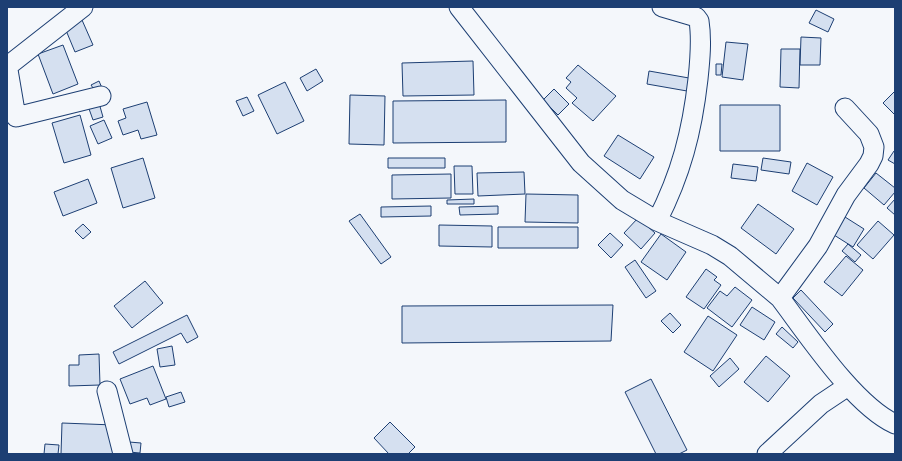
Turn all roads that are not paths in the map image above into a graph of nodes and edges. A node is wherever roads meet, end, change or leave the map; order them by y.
1 (83, 7) edge
2 (459, 7) edge
3 (662, 7) edge
4 (8, 65) edge
5 (101, 96) dead end
6 (845, 108) dead end
7 (657, 221) junction
8 (780, 298) junction
9 (848, 386) junction
10 (107, 391) dead end
11 (895, 424) edge
12 (123, 454) edge
13 (767, 454) edge

1 - 4 street
2 - 7 street
3 - 7 street
4 - 5 street
6 - 8 street
7 - 8 street
8 - 9 street
9 - 11 street
9 - 13 street
10 - 12 street

